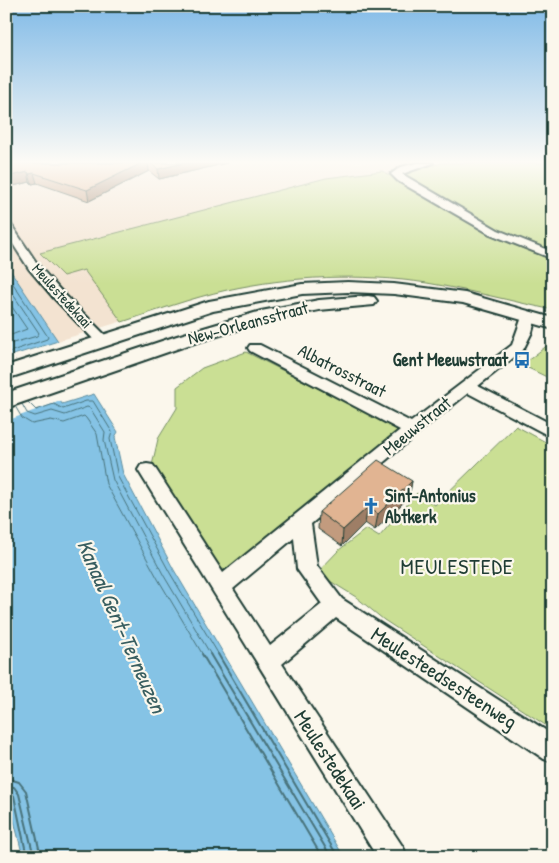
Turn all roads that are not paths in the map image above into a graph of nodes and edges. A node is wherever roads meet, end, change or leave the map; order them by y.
1 (444, 203) edge
2 (6, 225) edge
3 (553, 256) edge
4 (529, 317) junction
5 (553, 324) edge
6 (102, 340) junction
7 (255, 348) dead end
8 (6, 373) edge
9 (466, 386) junction
10 (6, 401) edge
11 (412, 429) junction
12 (553, 432) edge
13 (147, 470) dead end
14 (298, 525) junction
15 (221, 587) junction
16 (335, 606) junction
17 (268, 662) junction
18 (553, 750) edge
19 (393, 857) edge

1 - 3 street
2 - 6 street, Meulestedekaai
4 - 5 main road, New-Orleansstraat
4 - 6 main road, New-Orleansstraat
4 - 9 street, Meeuwstraat
4 - 10 main road, New-Orleansstraat
6 - 8 main road, New-Orleansstraat
7 - 11 street, Albatrosstraat
9 - 11 street, Meeuwstraat
9 - 12 street
11 - 14 street, Meeuwstraat
13 - 15 street
14 - 15 street, Meeuwstraat
14 - 16 street
15 - 17 street
16 - 17 street
16 - 18 street, Meulesteedsesteenweg
17 - 19 street, Meulestedekaai

